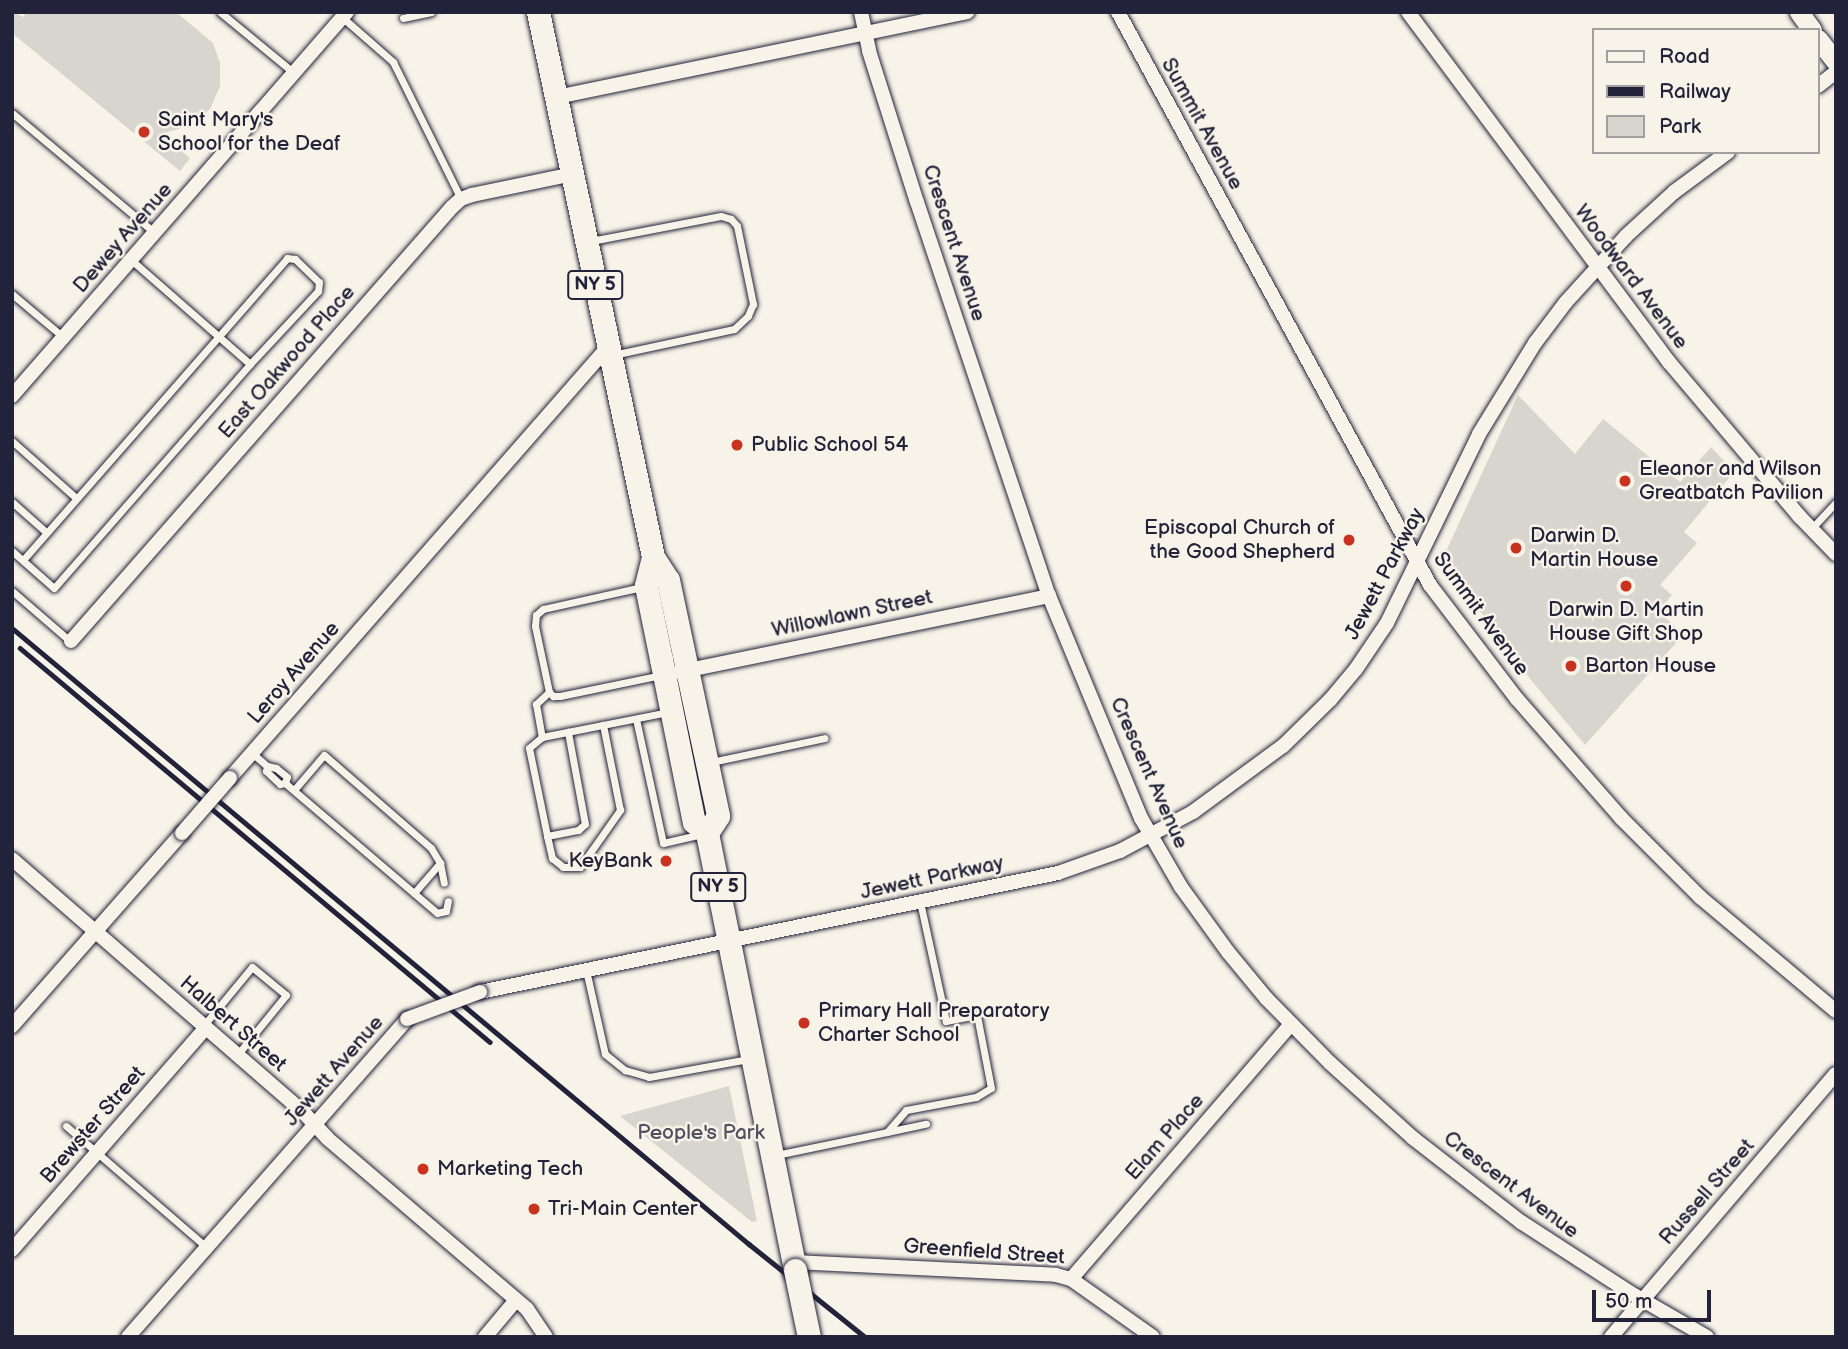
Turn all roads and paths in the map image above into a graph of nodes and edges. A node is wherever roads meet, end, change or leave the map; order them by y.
1 (220, 12) edge
2 (431, 12) edge
3 (538, 12) edge
4 (861, 12) edge
5 (967, 12) edge
6 (1118, 12) edge
7 (1408, 12) edge
8 (1799, 12) edge
9 (345, 15) edge
10 (403, 18) dead end
11 (1811, 28) edge
12 (866, 35) junction
13 (1820, 42) edge
14 (1836, 62) edge
15 (1836, 72) edge
16 (294, 73) junction
17 (1820, 84) edge
18 (557, 97) junction
19 (12, 113) edge
20 (1725, 154) edge
21 (573, 174) junction
22 (461, 199) junction
23 (155, 233) junction
24 (587, 242) junction
25 (131, 260) junction
26 (1596, 266) junction
27 (12, 294) edge
28 (219, 337) junction
29 (63, 338) junction
30 (609, 351) junction
31 (250, 364) junction
32 (12, 396) edge
33 (12, 441) edge
34 (76, 498) junction
35 (12, 502) edge
36 (1836, 502) edge
37 (1811, 529) junction
38 (46, 532) junction
39 (12, 551) edge
40 (1836, 554) edge
41 (653, 558) junction
42 (23, 560) junction
43 (1418, 564) junction
44 (646, 586) junction
45 (12, 591) edge
46 (1049, 596) junction
47 (71, 642) joint
48 (688, 670) junction
49 (664, 675) junction
50 (549, 692) junction
51 (672, 711) junction
52 (636, 719) junction
53 (603, 725) junction
54 (568, 732) junction
55 (542, 737) junction
56 (825, 738) dead end
57 (252, 753) junction
58 (707, 762) junction
59 (294, 790) junction
60 (707, 833) junction
61 (1150, 835) junction
62 (547, 836) junction
63 (12, 859) edge
64 (440, 863) junction
65 (444, 883) dead end
66 (414, 893) junction
67 (448, 901) dead end
68 (920, 902) junction
69 (95, 930) junction
70 (729, 941) junction
71 (586, 970) junction
72 (1836, 1011) edge
73 (1292, 1024) junction
74 (12, 1026) edge
75 (204, 1027) junction
76 (236, 1055) junction
77 (753, 1059) junction
78 (1836, 1074) edge
79 (926, 1124) dead end
80 (314, 1125) junction
81 (66, 1126) dead end
82 (887, 1132) junction
83 (98, 1152) junction
84 (772, 1156) junction
85 (206, 1248) junction
86 (12, 1250) edge
87 (795, 1266) junction
88 (1071, 1279) junction
89 (516, 1300) junction
90 (1642, 1300) junction
91 (128, 1337) edge
92 (485, 1337) edge
93 (546, 1337) edge
94 (809, 1337) edge
95 (1153, 1337) edge
96 (1611, 1337) edge
97 (1707, 1337) edge

1 - 16 lane
2 - 10 lane
3 - 18 main road, NY 5
4 - 12 street, Crescent Avenue
5 - 12 street
6 - 43 street, Summit Avenue
7 - 26 street, Woodward Avenue
8 - 11 street
9 - 16 street, Dewey Avenue
9 - 22 lane
12 - 18 street
12 - 46 street, Crescent Avenue
13 - 14 street
15 - 17 street
16 - 23 street, Dewey Avenue
18 - 21 main road, NY 5
19 - 23 lane
20 - 26 street, Jewett Parkway
21 - 22 street
21 - 24 main road, NY 5
22 - 47 street, East Oakwood Place
23 - 25 street, Dewey Avenue
24 - 30 main road, NY 5
24 - 30 lane
25 - 28 lane
25 - 29 street, Dewey Avenue
26 - 37 street, Woodward Avenue
26 - 43 street, Jewett Parkway
27 - 29 lane
28 - 31 lane
28 - 31 lane
28 - 34 lane
29 - 32 street, Dewey Avenue
30 - 41 main road, NY 5
30 - 57 street, Leroy Avenue
31 - 42 lane
33 - 34 lane
34 - 38 lane
35 - 38 lane
36 - 37 lane
37 - 40 street, Woodward Avenue
38 - 42 lane
39 - 42 lane
41 - 44 main road, NY 5
41 - 48 main road, NY 5
43 - 61 street, Jewett Parkway
43 - 72 street, Summit Avenue
44 - 49 main road, NY 5
44 - 50 lane
45 - 47 lane
46 - 48 street, Willowlawn Street
46 - 61 street, Crescent Avenue
48 - 49 street, Willowlawn Street
48 - 58 main road, NY 5
49 - 50 lane
49 - 51 main road, NY 5
50 - 55 lane
51 - 52 lane
51 - 60 main road, NY 5
52 - 53 lane
52 - 60 lane
53 - 54 lane
53 - 62 lane
54 - 55 lane
54 - 62 lane
55 - 62 lane
56 - 58 lane
57 - 59 lane
57 - 69 street, Leroy Avenue, bridge
58 - 60 main road, NY 5
59 - 64 lane
59 - 66 lane
60 - 70 main road, NY 5
61 - 68 street, Jewett Parkway
61 - 73 street, Crescent Avenue
63 - 69 street, Halbert Street
64 - 65 lane
64 - 66 lane
66 - 67 lane
68 - 70 street, Jewett Parkway
68 - 82 lane
69 - 74 street, Leroy Avenue
69 - 75 street, Halbert Street
70 - 71 street, Jewett Avenue
70 - 77 main road, NY 5
71 - 77 lane
71 - 80 street, Jewett Avenue, bridge
73 - 88 street, Elam Place
73 - 90 street, Crescent Avenue
75 - 76 street, Halbert Street
75 - 76 lane
75 - 83 street, Brewster Street
76 - 80 street, Halbert Street
77 - 84 main road, NY 5
78 - 90 street, Russell Street
79 - 82 lane
80 - 85 street, Jewett Avenue
80 - 89 street, Halbert Street
81 - 83 lane
82 - 84 lane
83 - 85 lane
83 - 86 street, Brewster Street
84 - 87 main road, NY 5
85 - 91 street, Jewett Avenue
87 - 88 street, Greenfield Street
87 - 94 main road, NY 5, bridge
88 - 95 street, Greenfield Street
89 - 92 street
89 - 93 street, Halbert Street
90 - 96 street, Russell Street
90 - 97 street, Crescent Avenue

